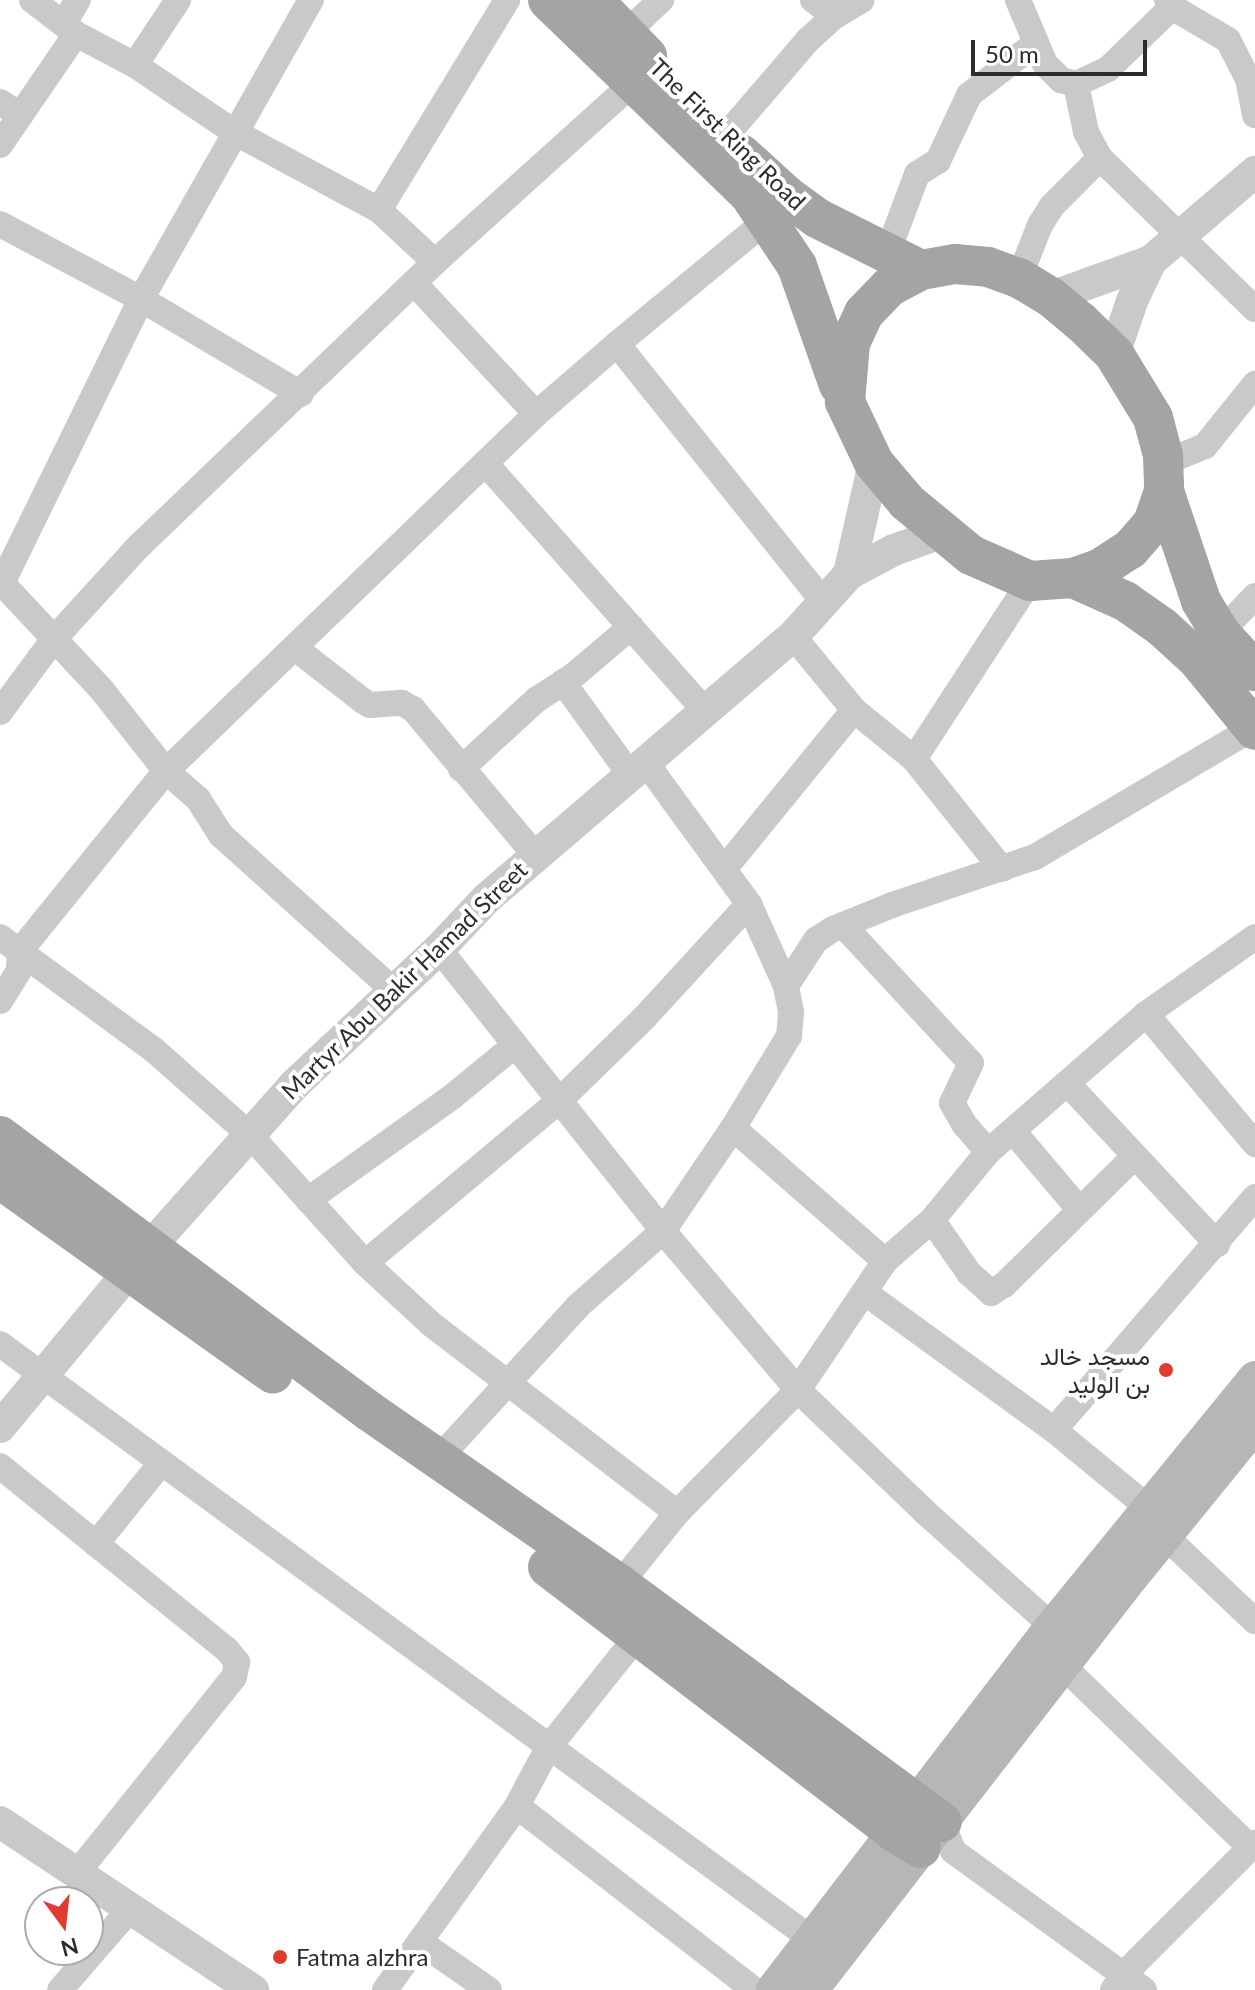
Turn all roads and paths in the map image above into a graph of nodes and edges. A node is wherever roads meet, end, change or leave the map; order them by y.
1 (32, 0) edge
2 (78, 0) edge
3 (178, 0) edge
4 (311, 0) edge
5 (507, 0) edge
6 (548, 0) edge
7 (593, 0) edge
8 (661, 0) edge
9 (813, 0) edge
10 (862, 0) edge
11 (1018, 0) edge
12 (1170, 3) edge
13 (835, 16) junction
14 (70, 28) junction
15 (625, 34) junction
16 (1036, 43) junction
17 (135, 65) junction
18 (634, 82) junction
19 (1076, 84) junction
20 (10, 109) edge
21 (1255, 115) edge
22 (234, 132) junction
23 (724, 138) junction
24 (0, 145) edge
25 (1100, 158) junction
26 (1255, 172) edge
27 (379, 210) junction
28 (767, 220) junction
29 (0, 224) edge
30 (1179, 236) junction
31 (1151, 261) junction
32 (435, 262) junction
33 (904, 262) junction
34 (414, 283) junction
35 (1035, 288) junction
36 (141, 299) junction
37 (1255, 309) edge
38 (617, 344) junction
39 (1114, 354) junction
40 (1255, 384) edge
41 (301, 394) junction
42 (845, 402) junction
43 (536, 414) junction
44 (874, 463) junction
45 (486, 464) junction
46 (1164, 473) junction
47 (941, 533) junction
48 (849, 574) junction
49 (1073, 578) junction
50 (1030, 581) junction
51 (1, 582) edge
52 (1255, 596) edge
53 (824, 602) junction
54 (631, 627) junction
55 (1220, 633) junction
56 (793, 636) junction
57 (53, 640) junction
58 (295, 648) junction
59 (1255, 671) edge
60 (563, 682) junction
61 (854, 710) junction
62 (705, 711) junction
63 (0, 712) edge
64 (1254, 729) edge
65 (914, 759) junction
66 (461, 769) junction
67 (639, 769) junction
68 (166, 771) junction
69 (535, 855) junction
70 (725, 868) junction
71 (1002, 869) junction
72 (749, 904) junction
73 (843, 925) junction
74 (1255, 937) edge
75 (10, 944) edge
76 (439, 949) junction
77 (786, 986) junction
78 (394, 991) junction
79 (0, 1001) edge
80 (1146, 1014) junction
81 (515, 1045) junction
82 (1068, 1084) junction
83 (559, 1101) junction
84 (733, 1128) junction
85 (1013, 1131) junction
86 (249, 1134) junction
87 (0, 1136) edge
88 (1255, 1144) edge
89 (988, 1152) junction
90 (1134, 1157) junction
91 (0, 1179) edge
92 (1255, 1197) edge
93 (308, 1200) junction
94 (1079, 1209) junction
95 (932, 1220) junction
96 (663, 1231) junction
97 (1217, 1244) junction
98 (139, 1261) junction
99 (885, 1261) junction
100 (365, 1263) junction
101 (864, 1292) junction
102 (0, 1344) edge
103 (43, 1374) junction
104 (1255, 1379) edge
105 (505, 1382) junction
106 (798, 1390) junction
107 (0, 1427) edge
108 (1254, 1427) edge
109 (1054, 1430) junction
110 (438, 1459) junction
111 (162, 1462) junction
112 (0, 1466) edge
113 (677, 1513) junction
114 (1158, 1523) junction
115 (96, 1544) junction
116 (610, 1595) junction
117 (1255, 1621) edge
118 (1053, 1627) junction
119 (639, 1634) junction
120 (1062, 1665) junction
121 (548, 1748) junction
122 (517, 1806) junction
123 (0, 1822) edge
124 (925, 1831) junction
125 (1253, 1845) edge
126 (77, 1873) junction
127 (131, 1908) junction
128 (813, 1940) junction
129 (420, 1942) junction
130 (1127, 1985) edge
131 (60, 1990) edge
132 (253, 1990) edge
133 (385, 1990) edge
134 (489, 1990) edge
135 (754, 1990) edge
136 (774, 1990) edge
137 (810, 1990) edge

1 - 14 street
2 - 14 street
3 - 17 street
4 - 22 street
5 - 27 street
6 - 18 main road
7 - 15 main road, The First Ring Road
8 - 15 street
9 - 13 street
10 - 13 street
11 - 16 street
12 - 19 street
12 - 21 street
13 - 23 street
14 - 17 street
14 - 20 street
15 - 23 main road, The First Ring Road
16 - 19 street
16 - 33 street
17 - 22 street
18 - 28 main road
18 - 32 street
19 - 25 street
20 - 24 street
22 - 27 street
22 - 36 street
23 - 33 main road, The First Ring Road
25 - 30 street
25 - 35 street
26 - 30 street
27 - 32 street
28 - 38 street
28 - 42 main road
29 - 36 street
30 - 31 street
30 - 37 street
31 - 35 street
31 - 39 street
32 - 34 street
33 - 35 main road
33 - 42 main road
34 - 41 street
34 - 43 street
35 - 39 main road
36 - 41 street
36 - 51 street
38 - 43 street
38 - 53 street
39 - 46 main road
40 - 46 street
41 - 57 street
42 - 44 main road
43 - 45 street
44 - 47 main road
44 - 48 street, Martyr Abu Bakir Hamad Street
45 - 54 street
45 - 58 street
46 - 49 main road
46 - 55 main road
47 - 48 street, Martyr Abu Bakir Hamad Street
47 - 50 main road
48 - 53 street, Martyr Abu Bakir Hamad Street
49 - 50 main road
49 - 64 main road
50 - 65 street
51 - 57 street
52 - 55 street
53 - 56 street, Martyr Abu Bakir Hamad Street
54 - 60 street
54 - 62 street
55 - 59 main road
56 - 61 street
56 - 62 street, Martyr Abu Bakir Hamad Street
57 - 63 street
57 - 68 street
58 - 66 street
58 - 68 street
60 - 66 street
60 - 67 street
61 - 65 street
61 - 70 street
62 - 67 street, Martyr Abu Bakir Hamad Street
64 - 71 street
65 - 71 street
66 - 69 street
67 - 69 street, Martyr Abu Bakir Hamad Street
67 - 70 street
68 - 75 street
68 - 78 street
69 - 76 street, Martyr Abu Bakir Hamad Street
70 - 72 street
71 - 73 street
72 - 77 street
72 - 83 street
73 - 77 street
73 - 89 street
74 - 80 street
75 - 79 street
75 - 86 street
76 - 78 street, Martyr Abu Bakir Hamad Street
76 - 81 street
77 - 84 street
78 - 86 street, Martyr Abu Bakir Hamad Street
80 - 82 street
80 - 88 street
81 - 83 street
81 - 93 street
82 - 85 street
82 - 90 street
83 - 96 street
83 - 100 street
84 - 96 street
84 - 99 street
85 - 89 street
85 - 94 street
86 - 93 street
86 - 98 street, Martyr Abu Bakir Hamad Street
87 - 98 main road
89 - 95 street
90 - 94 street
90 - 97 street
91 - 98 main road
92 - 97 street
93 - 100 street
94 - 95 street
95 - 99 street
96 - 105 street
96 - 106 street
97 - 109 street
98 - 103 street, Martyr Abu Bakir Hamad Street
98 - 110 main road
98 - 116 main road
99 - 101 street
100 - 105 street
101 - 106 street
101 - 109 street
102 - 103 street
103 - 107 street, Martyr Abu Bakir Hamad Street
103 - 111 street
104 - 114 main road
105 - 110 street
105 - 113 street
106 - 113 street
106 - 118 street
108 - 114 main road
109 - 114 street
110 - 116 main road
111 - 115 street
111 - 121 street
112 - 115 street
113 - 116 street
114 - 117 street
114 - 118 main road
114 - 120 main road
115 - 126 street
116 - 119 main road
116 - 124 main road
118 - 124 main road
119 - 121 street
119 - 124 main road
120 - 124 main road
120 - 125 street
121 - 122 street
121 - 128 street
122 - 129 street
122 - 135 street
123 - 126 street
124 - 128 main road
124 - 130 street
124 - 137 main road
125 - 130 street
126 - 127 street
127 - 131 street
127 - 132 street
128 - 136 main road
129 - 133 street
129 - 134 street

